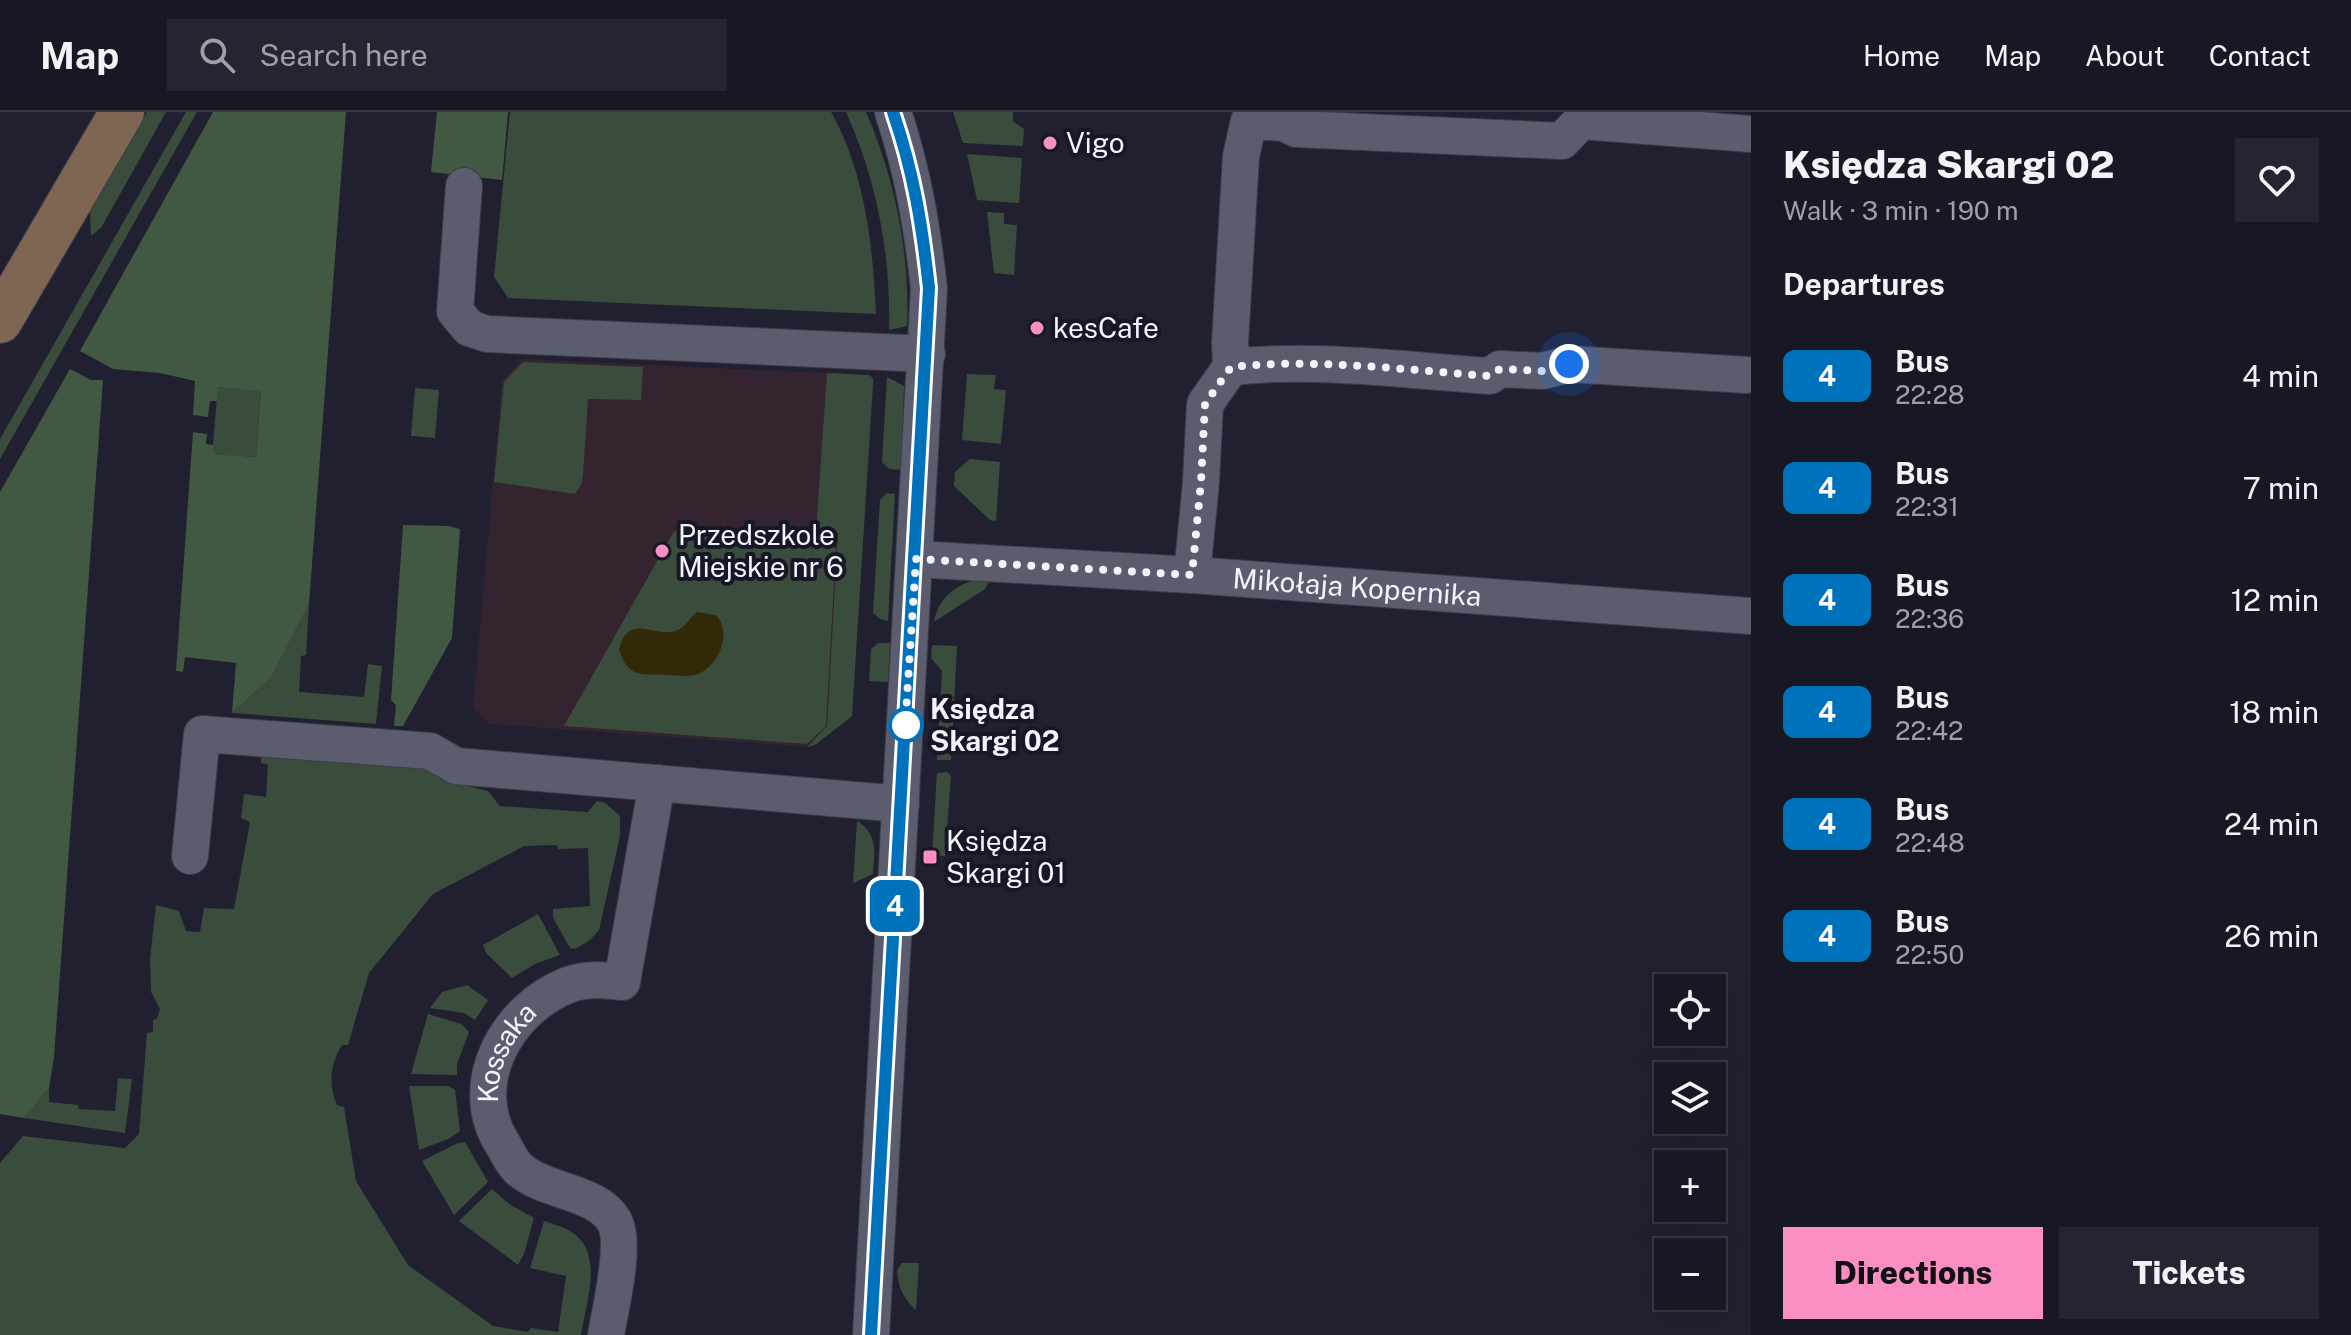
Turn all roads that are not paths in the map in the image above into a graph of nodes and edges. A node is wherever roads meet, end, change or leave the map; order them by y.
1 (122, 112) edge
2 (893, 112) edge
3 (1250, 117) edge
4 (1751, 134) edge
5 (464, 186) dead end
6 (0, 321) edge
7 (927, 354) junction
8 (1231, 367) junction
9 (1747, 375) dead end
10 (916, 559) junction
11 (1192, 575) junction
12 (1751, 616) edge
13 (657, 783) junction
14 (901, 804) junction
15 (190, 856) dead end
16 (871, 1334) edge
17 (606, 1335) edge
18 (892, 1335) edge

1 - 6 main road
2 - 7 street
3 - 4 street
3 - 8 street
5 - 7 street
7 - 10 street
8 - 9 street
8 - 11 street
10 - 11 street, Mikołaja Kopernika
10 - 14 street
11 - 12 street, Mikołaja Kopernika
13 - 14 street
13 - 15 street
13 - 17 street, Kossaka
14 - 16 street
16 - 18 street

